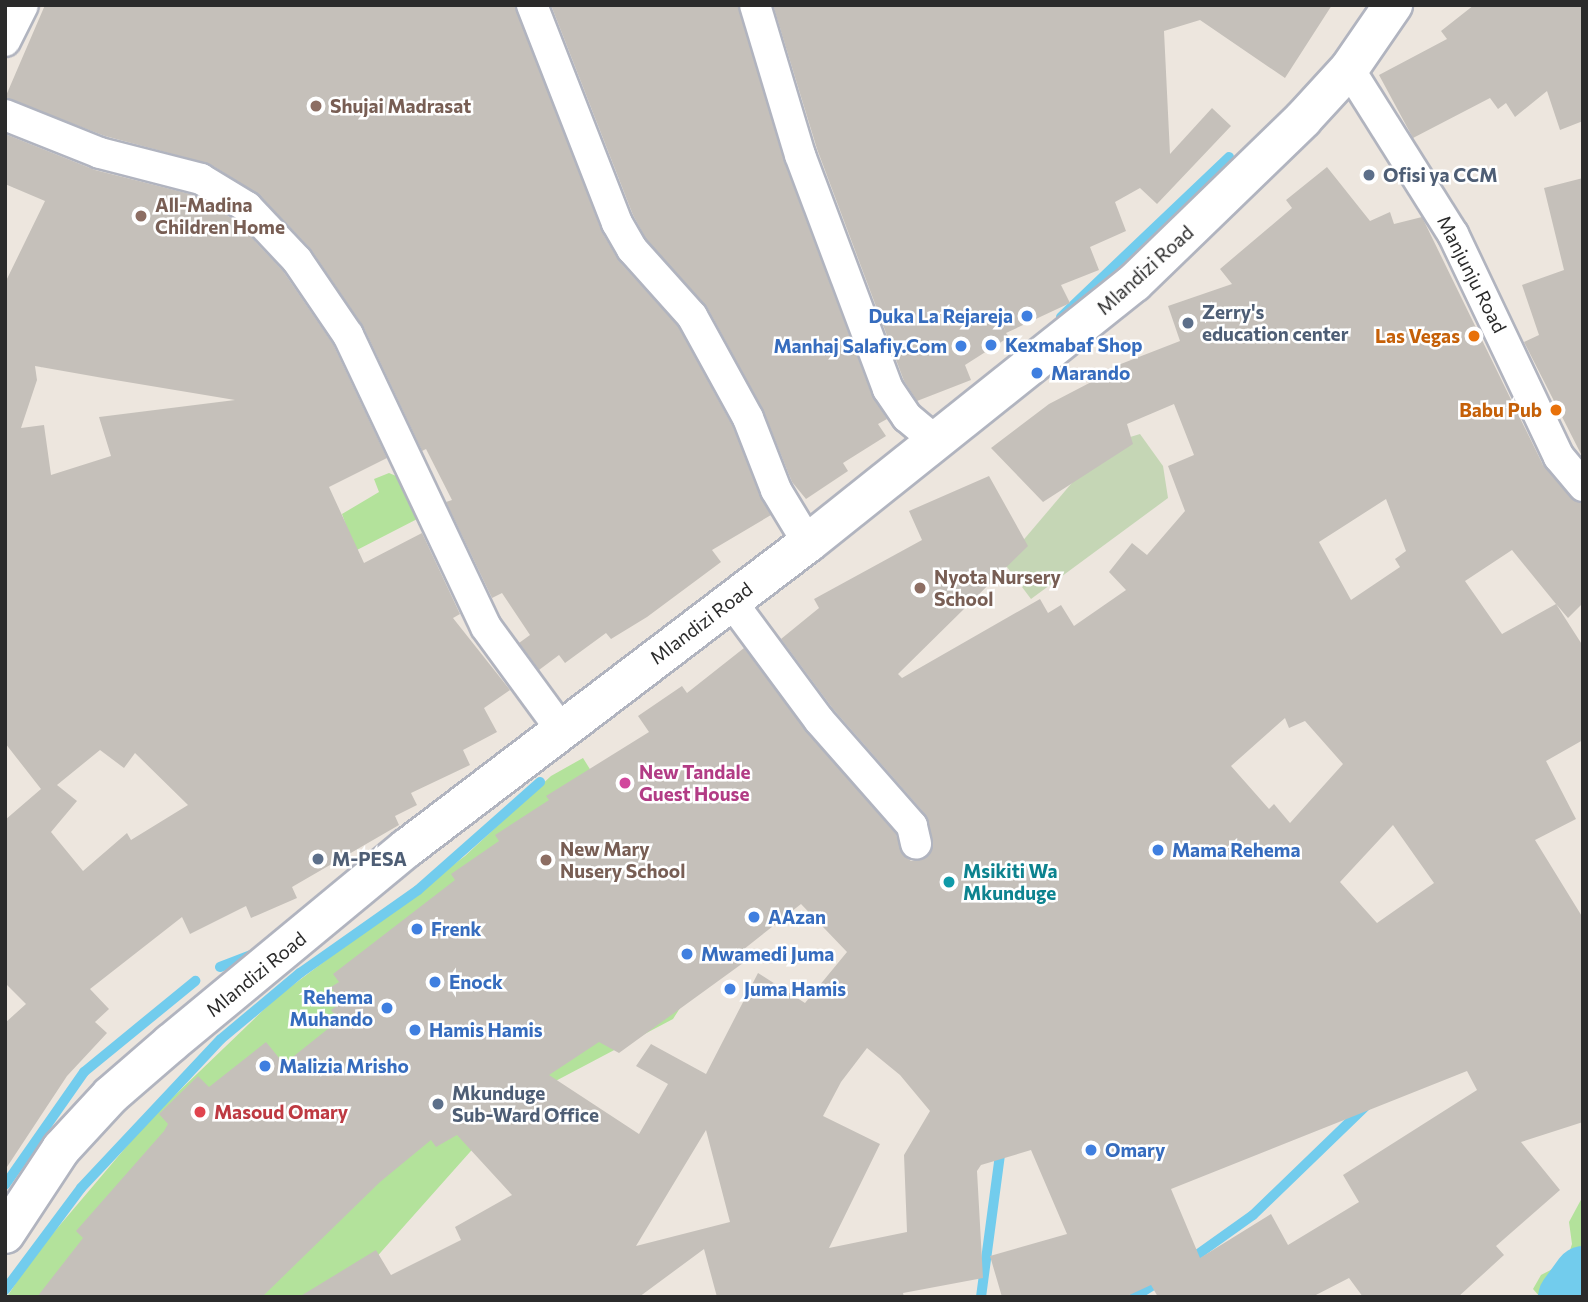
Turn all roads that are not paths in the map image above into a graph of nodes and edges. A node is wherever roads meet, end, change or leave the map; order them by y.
1 (23, 5) edge
2 (532, 5) edge
3 (755, 5) edge
4 (1393, 5) edge
5 (5, 41) edge
6 (1349, 69) junction
7 (5, 115) edge
8 (934, 440) junction
9 (1583, 486) edge
10 (808, 543) junction
11 (732, 601) junction
12 (562, 730) junction
13 (916, 844) dead end
14 (5, 1234) edge

1 - 5 street
2 - 10 street
3 - 8 street
4 - 6 street, Mlandizi Road
6 - 8 street, Mlandizi Road
6 - 9 street, Manjunju Road
7 - 12 street
8 - 10 street, Mlandizi Road
10 - 11 street, Mlandizi Road
11 - 12 street, Mlandizi Road
11 - 13 street
12 - 14 street, Mlandizi Road

